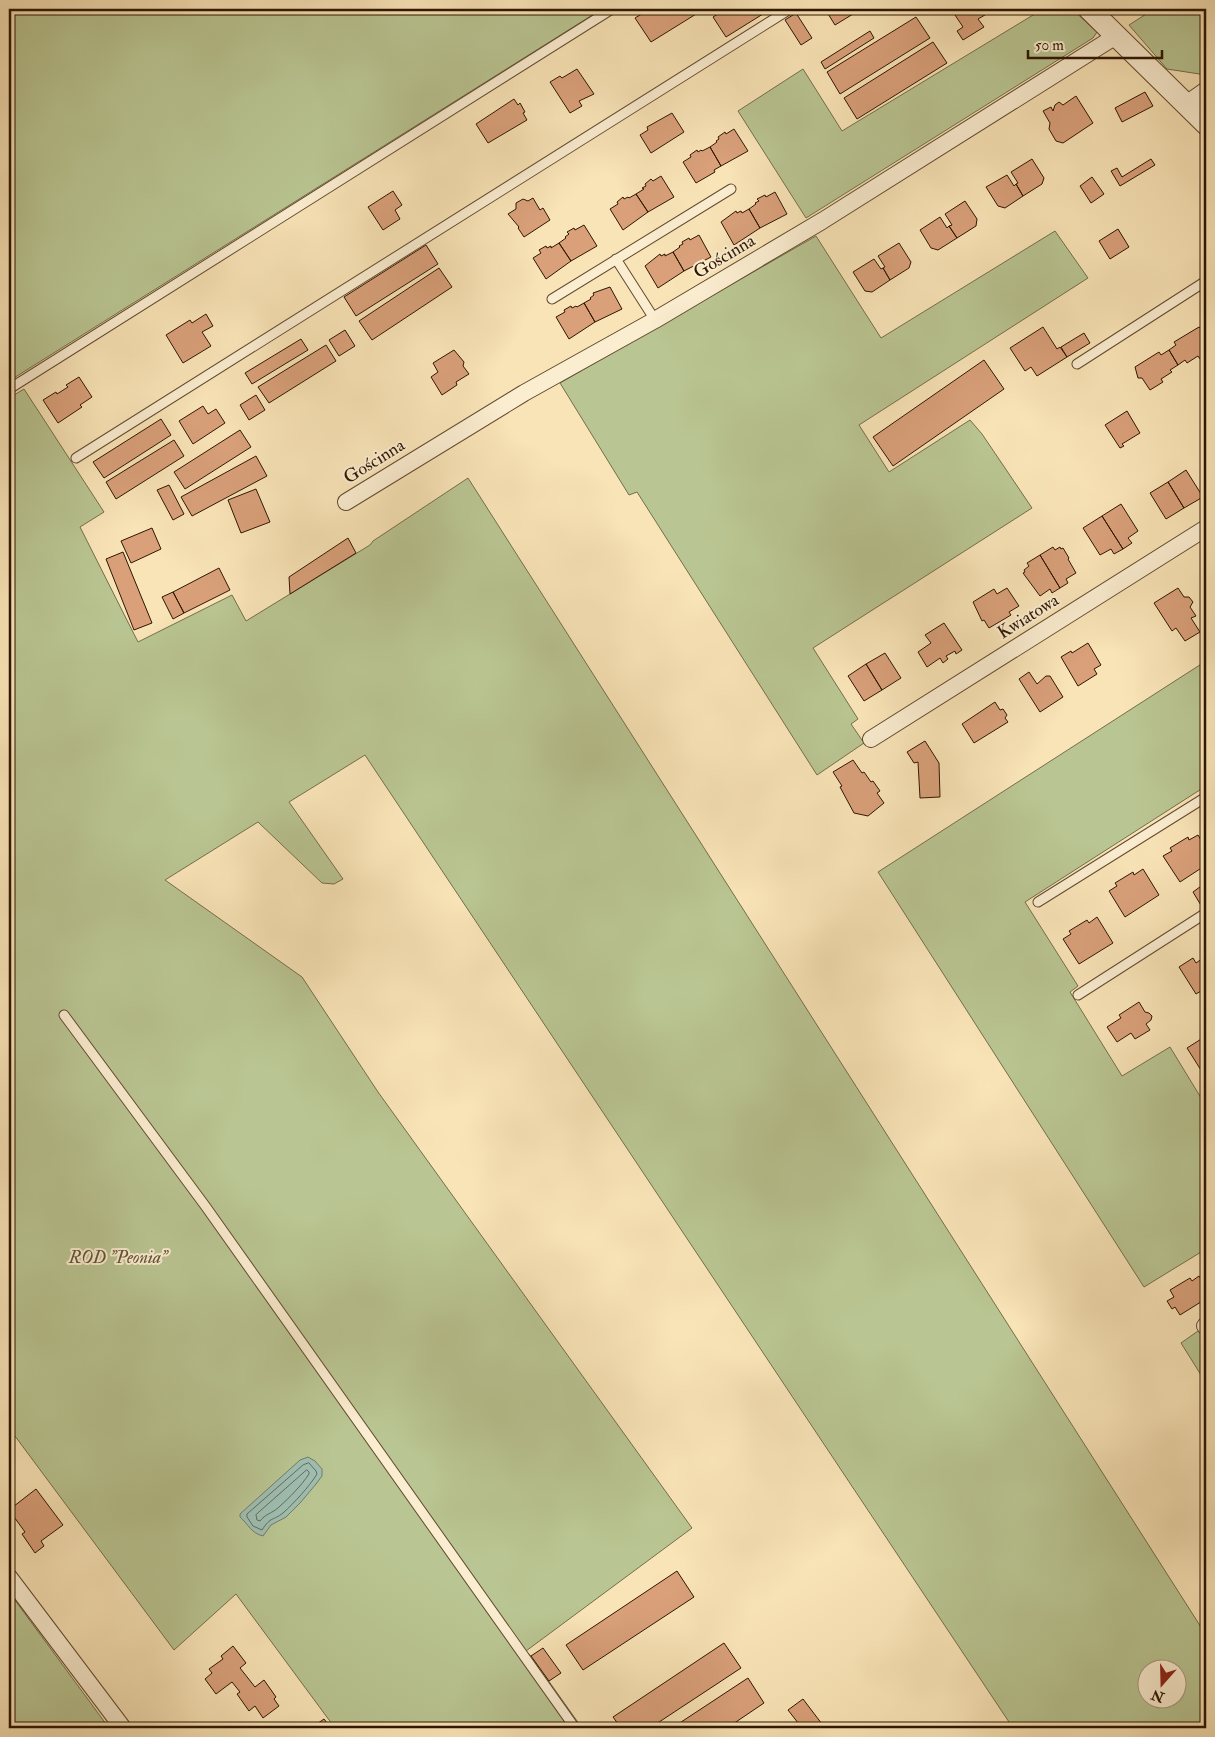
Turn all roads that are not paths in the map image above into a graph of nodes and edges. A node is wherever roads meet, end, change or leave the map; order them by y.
1 (612, 9) edge
2 (790, 9) edge
3 (1089, 9) edge
4 (1116, 36) junction
5 (1206, 90) edge
6 (1186, 104) junction
7 (1206, 124) edge
8 (731, 189) dead end
9 (616, 259) junction
10 (1206, 280) edge
11 (552, 299) dead end
12 (654, 320) junction
13 (1077, 364) dead end
14 (9, 389) edge
15 (76, 458) dead end
16 (346, 502) dead end
17 (1206, 528) edge
18 (870, 739) dead end
19 (1206, 797) edge
20 (1038, 902) dead end
21 (1206, 913) edge
22 (1078, 994) dead end
23 (64, 1015) dead end
24 (9, 1578) edge
25 (123, 1728) edge
26 (575, 1728) edge

1 - 14 lane
2 - 15 lane
3 - 4 street
4 - 6 street
4 - 12 street, Gościnna
5 - 6 street
6 - 7 street
8 - 9 lane
9 - 11 lane
9 - 12 lane
10 - 13 lane
12 - 16 street, Gościnna
17 - 18 street, Kwiatowa
19 - 20 lane
21 - 22 lane
23 - 26 lane
24 - 25 street

